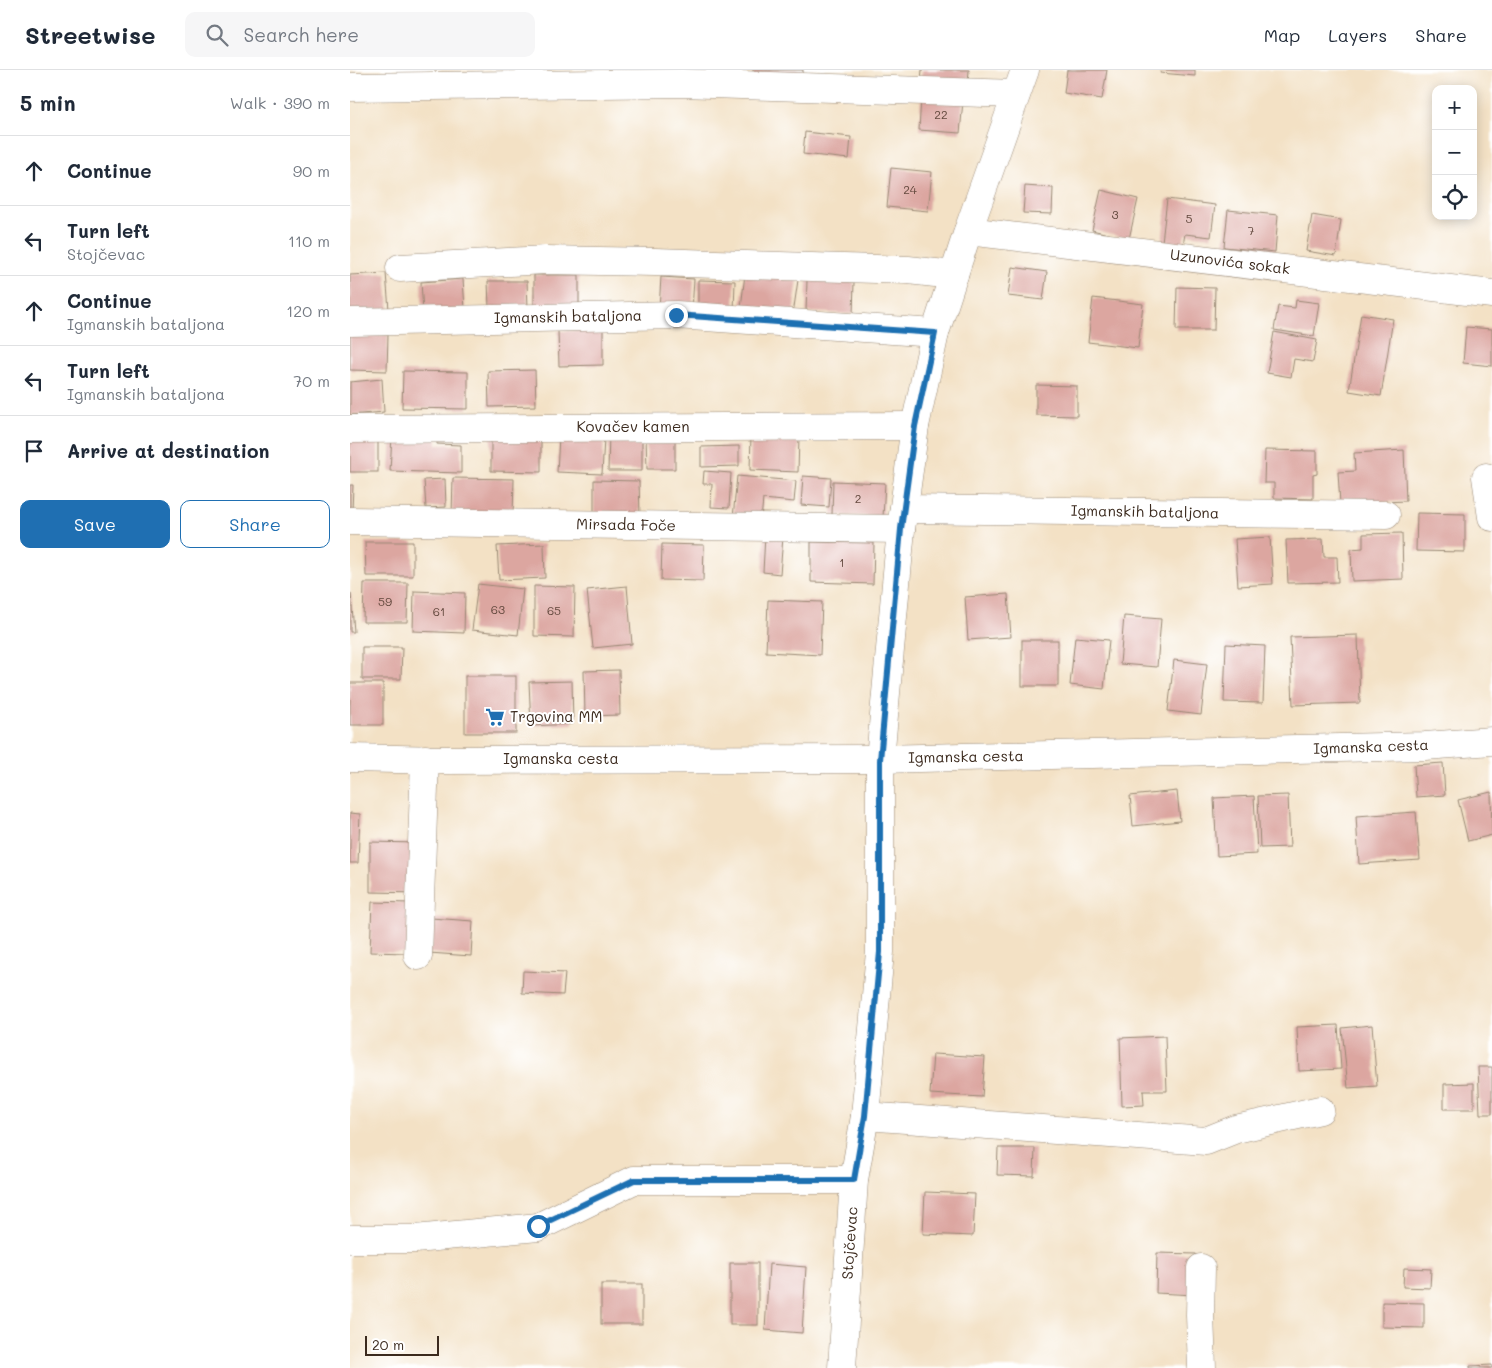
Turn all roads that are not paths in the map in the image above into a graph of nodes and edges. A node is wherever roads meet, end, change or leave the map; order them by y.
1 (1020, 82) edge
2 (350, 87) edge
3 (968, 231) junction
4 (400, 268) dead end
5 (954, 275) junction
6 (1492, 294) edge
7 (350, 322) edge
8 (935, 333) junction
9 (915, 426) junction
10 (350, 429) edge
11 (1486, 478) dead end
12 (1386, 515) dead end
13 (1492, 517) edge
14 (902, 519) junction
15 (350, 521) edge
16 (1492, 741) edge
17 (350, 758) edge
18 (425, 759) junction
19 (880, 760) junction
20 (418, 956) dead end
21 (1320, 1110) dead end
22 (865, 1116) junction
23 (854, 1180) junction
24 (350, 1239) edge
25 (1201, 1268) dead end
26 (842, 1368) edge
27 (1202, 1368) edge

1 - 2 street
1 - 3 street
3 - 5 street
3 - 6 street, Uzunovića sokak
4 - 5 street
5 - 8 street
7 - 8 street, Igmanskih bataljona
8 - 9 street
9 - 10 street, Kovačev kamen
9 - 14 street
11 - 13 street
12 - 14 street, Igmanskih bataljona
14 - 15 street, Mirsada Foče
14 - 19 street
16 - 19 street, Igmanska cesta
17 - 18 street, Igmanska cesta
18 - 19 street, Igmanska cesta
18 - 20 street
19 - 22 street, Stojčevac
21 - 22 street
22 - 23 street, Stojčevac
23 - 24 street
23 - 26 street, Stojčevac
25 - 27 street

